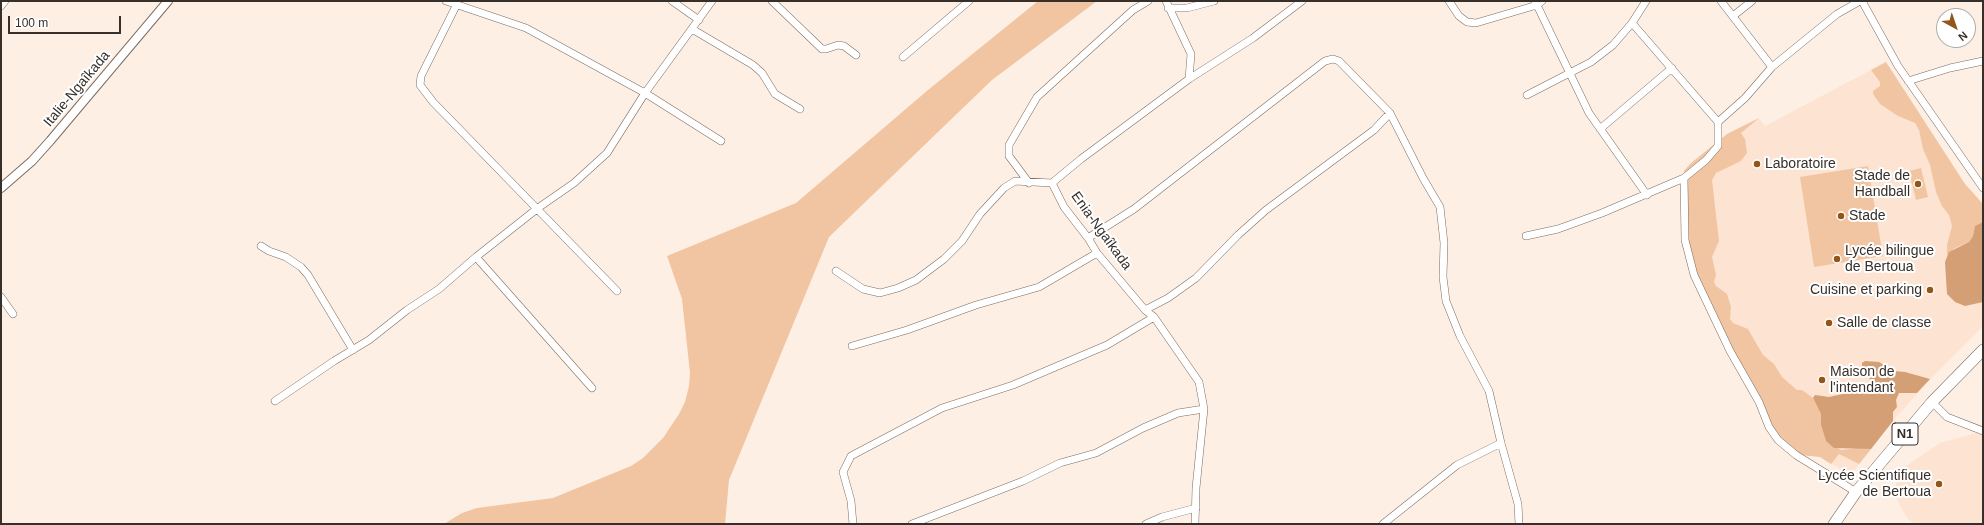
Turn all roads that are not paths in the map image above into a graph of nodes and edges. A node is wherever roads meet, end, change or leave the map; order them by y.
1 (5, 1) edge
2 (168, 1) edge
3 (446, 1) edge
4 (672, 1) edge
5 (712, 1) edge
6 (772, 1) edge
7 (969, 1) edge
8 (1148, 1) edge
9 (1214, 1) edge
10 (1302, 1) edge
11 (1449, 1) edge
12 (1646, 1) edge
13 (1720, 1) edge
14 (1752, 1) edge
15 (1861, 1) edge
16 (1538, 2) edge
17 (1167, 4) edge
18 (1, 6) edge
19 (456, 6) junction
20 (1733, 16) junction
21 (699, 20) junction
22 (1632, 23) junction
23 (692, 29) junction
24 (856, 55) dead end
25 (903, 57) dead end
26 (1983, 61) edge
27 (1772, 67) junction
28 (1672, 68) junction
29 (1570, 74) junction
30 (1189, 79) junction
31 (1908, 81) junction
32 (645, 93) junction
33 (1527, 95) dead end
34 (800, 109) dead end
35 (1390, 113) junction
36 (1718, 122) junction
37 (1600, 129) junction
38 (721, 141) dead end
39 (1684, 178) junction
40 (1029, 183) junction
41 (1052, 183) junction
42 (1, 188) edge
43 (1983, 188) edge
44 (1647, 195) junction
45 (538, 208) junction
46 (1526, 236) dead end
47 (1088, 238) junction
48 (261, 246) dead end
49 (1097, 253) junction
50 (476, 257) junction
51 (836, 271) dead end
52 (617, 291) dead end
53 (1, 297) edge
54 (1145, 310) junction
55 (13, 314) dead end
56 (1154, 317) junction
57 (852, 346) dead end
58 (353, 350) junction
59 (1983, 350) edge
60 (592, 388) dead end
61 (275, 400) dead end
62 (1932, 402) junction
63 (1204, 410) junction
64 (1983, 431) edge
65 (1501, 443) junction
66 (1856, 492) junction
67 (1196, 508) junction
68 (1388, 523) edge
69 (853, 524) edge
70 (912, 524) edge
71 (1146, 524) edge
72 (1195, 524) edge
73 (1519, 524) edge
74 (1834, 524) edge

1 - 18 street
2 - 42 street, Italie-Ngaîkada
3 - 19 street
4 - 21 street
5 - 21 street
6 - 24 street
7 - 25 street
8 - 40 street
9 - 17 street
10 - 30 street
11 - 16 street
12 - 22 street
13 - 20 street
14 - 20 street
15 - 27 street
15 - 31 street
16 - 29 street
17 - 30 street
19 - 32 street
19 - 45 street
20 - 27 street
21 - 23 street
22 - 28 street
22 - 29 street
23 - 32 street
23 - 34 street
26 - 31 street
27 - 36 street
28 - 36 street
28 - 37 street
29 - 33 street
29 - 37 street
30 - 41 street
31 - 43 street
32 - 38 street
32 - 45 street
35 - 47 street
35 - 54 street
35 - 65 street
36 - 39 street
37 - 44 street
39 - 44 street
39 - 66 street
40 - 41 street
40 - 51 street
41 - 47 street, Enia-Ngaîkada
44 - 46 street
45 - 50 street
45 - 52 street
47 - 49 street, Enia-Ngaîkada
48 - 58 street
49 - 54 street, Enia-Ngaîkada
49 - 57 street
50 - 58 street
50 - 60 street
53 - 55 street
54 - 56 street, Enia-Ngaîkada
56 - 63 street, Enia-Ngaîkada
56 - 69 street
58 - 61 street
59 - 62 highway, N1
62 - 64 street
62 - 66 highway, N1
63 - 67 street, Enia-Ngaîkada
63 - 70 street
65 - 68 street
65 - 73 street
66 - 74 highway, N1
67 - 71 street
67 - 72 street, Enia-Ngaîkada

